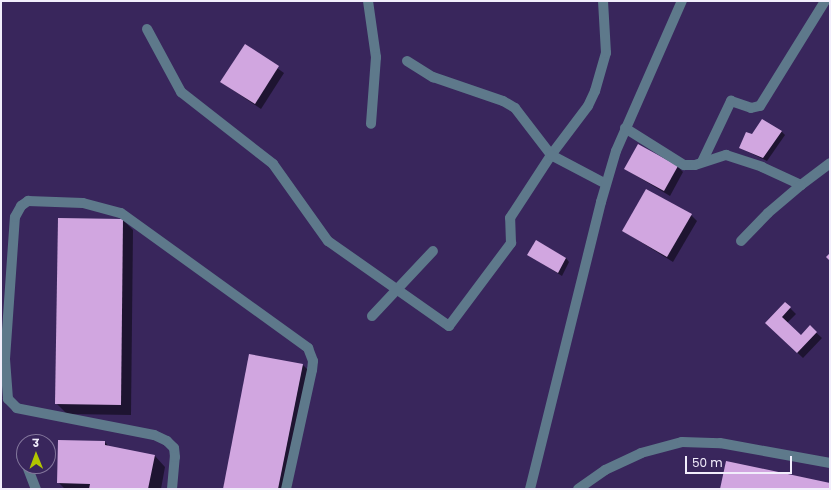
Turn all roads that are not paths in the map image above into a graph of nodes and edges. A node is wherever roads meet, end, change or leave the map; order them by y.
1 (368, 1) edge
2 (603, 1) edge
3 (682, 1) edge
4 (825, 1) edge
5 (147, 29) dead end
6 (407, 61) dead end
7 (371, 124) dead end
8 (625, 128) junction
9 (551, 155) junction
10 (702, 162) junction
11 (830, 163) edge
12 (606, 184) junction
13 (801, 185) junction
14 (741, 241) dead end
15 (433, 251) dead end
16 (398, 290) junction
17 (372, 316) dead end
18 (830, 464) edge
19 (30, 474) edge
20 (36, 489) edge
21 (172, 489) edge
22 (286, 489) edge
23 (530, 489) edge
24 (578, 489) edge

1 - 7 street
2 - 9 street
3 - 8 street
4 - 10 street
5 - 16 street
6 - 9 street
8 - 10 street
8 - 12 street
9 - 12 street
9 - 16 street
10 - 13 street
11 - 13 street
12 - 23 street
13 - 14 street
15 - 16 street
16 - 17 street
18 - 24 street
19 - 20 street
21 - 22 street

